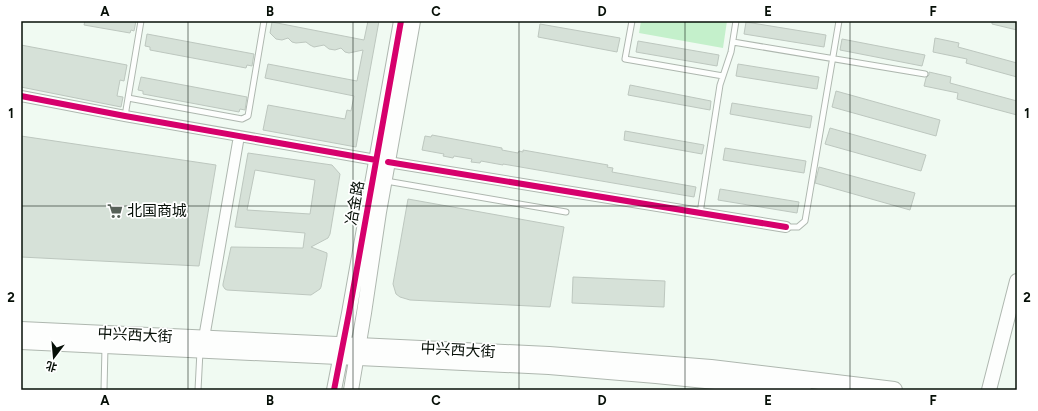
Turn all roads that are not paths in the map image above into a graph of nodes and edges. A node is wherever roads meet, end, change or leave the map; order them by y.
1 (141, 21) edge
2 (264, 21) edge
3 (401, 21) edge
4 (413, 21) edge
5 (632, 21) edge
6 (736, 21) edge
7 (839, 21) edge
8 (733, 42) junction
9 (832, 59) junction
10 (925, 74) dead end
11 (722, 76) junction
12 (21, 96) edge
13 (128, 98) junction
14 (125, 116) junction
15 (239, 136) junction
16 (382, 161) junction
17 (385, 180) junction
18 (566, 212) dead end
19 (700, 213) junction
20 (786, 227) joint
21 (1017, 281) edge
22 (21, 330) edge
23 (21, 341) edge
24 (202, 344) junction
25 (105, 345) junction
26 (350, 351) junction
27 (104, 390) edge
28 (198, 390) edge
29 (334, 390) edge
30 (351, 390) edge
31 (804, 390) edge
32 (894, 390) edge
33 (989, 390) edge

1 - 13 lane
2 - 13 lane
3 - 16 street, 冶金路
4 - 16 street, 冶金路
5 - 11 lane
6 - 8 lane
7 - 9 lane
8 - 9 lane
8 - 11 lane
9 - 10 lane
9 - 20 lane
11 - 19 lane
12 - 14 street
13 - 14 lane
14 - 15 street
15 - 16 street
15 - 24 street
16 - 17 street, 冶金路
16 - 19 street
16 - 26 street, 冶金路
17 - 18 lane
17 - 26 street, 冶金路
19 - 20 street
21 - 33 street
22 - 24 main road, 中兴西大街
23 - 25 main road, 中兴西大街
24 - 25 main road, 中兴西大街
24 - 26 main road, 中兴西大街
24 - 28 lane
25 - 27 lane
26 - 29 street, 冶金路
26 - 30 street, 冶金路
26 - 31 main road, 中兴西大街
26 - 32 main road, 中兴西大街

